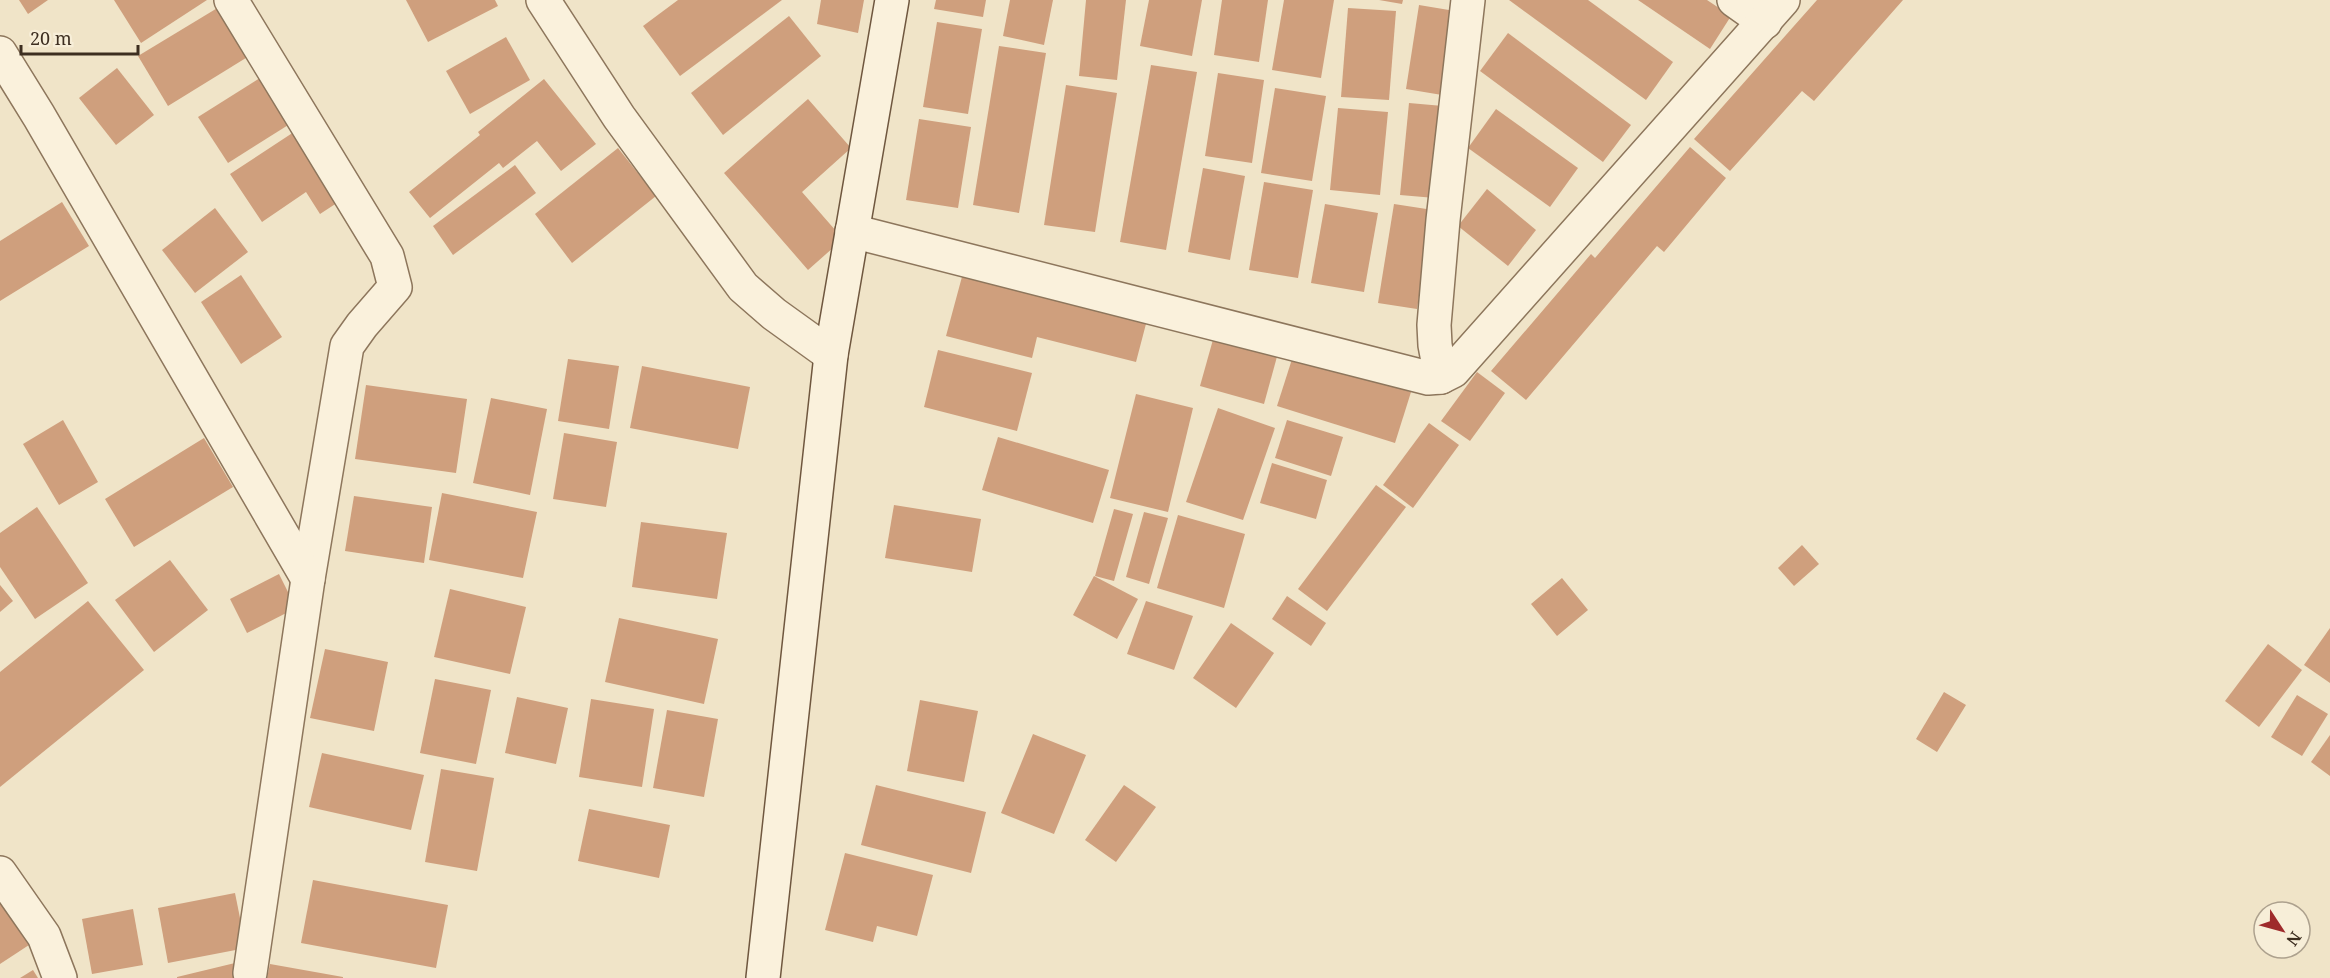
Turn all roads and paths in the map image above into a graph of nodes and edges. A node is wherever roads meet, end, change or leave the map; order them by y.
1 (231, 0) edge
2 (543, 0) edge
3 (892, 0) edge
4 (1468, 0) edge
5 (1734, 0) edge
6 (1774, 11) edge
7 (0, 53) edge
8 (852, 231) junction
9 (831, 355) junction
10 (1441, 377) junction
11 (308, 579) junction
12 (0, 873) edge
13 (250, 973) dead end
14 (60, 978) edge
15 (763, 978) edge

1 - 11 street
2 - 9 street
3 - 8 street
4 - 10 street
5 - 6 street
6 - 10 street
7 - 11 street
8 - 9 street
8 - 10 street
9 - 15 street
11 - 13 street
12 - 14 street

